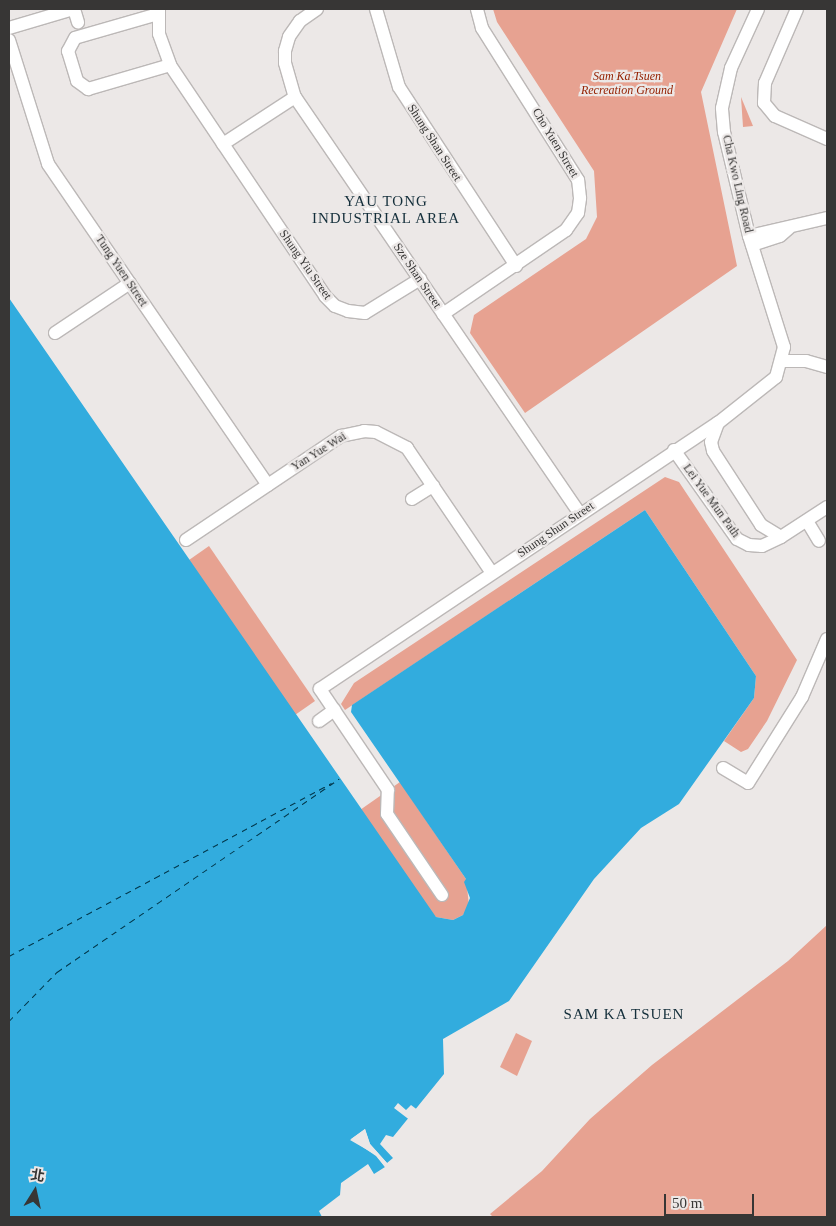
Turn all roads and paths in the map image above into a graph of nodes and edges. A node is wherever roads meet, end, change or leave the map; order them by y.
1 (74, 9) edge
2 (317, 9) edge
3 (376, 9) edge
4 (477, 9) edge
5 (758, 9) edge
6 (797, 9) edge
7 (158, 11) edge
8 (78, 22) dead end
9 (9, 28) edge
10 (9, 40) edge
11 (170, 66) junction
12 (295, 97) junction
13 (827, 138) edge
14 (223, 144) junction
15 (827, 218) edge
16 (750, 241) junction
17 (516, 266) junction
18 (420, 279) junction
19 (130, 283) junction
20 (443, 314) junction
21 (55, 333) dead end
22 (782, 361) junction
23 (827, 367) edge
24 (718, 423) junction
25 (674, 450) junction
26 (268, 485) junction
27 (433, 486) junction
28 (412, 500) dead end
29 (827, 507) edge
30 (580, 514) junction
31 (807, 521) junction
32 (781, 537) junction
33 (186, 540) dead end
34 (819, 541) dead end
35 (492, 573) junction
36 (827, 639) edge
37 (334, 710) junction
38 (319, 721) dead end
39 (723, 768) dead end
40 (442, 895) dead end

1 - 8 street
1 - 9 street
2 - 12 street, Sze Shan Street
3 - 17 street, Shung Shan Street
4 - 17 street, Cho Yuen Street
5 - 16 street, Cha Kwo Ling Road
6 - 13 street
7 - 11 street, Shung Yiu Street
7 - 11 street
10 - 19 street, Tung Yuen Street
11 - 14 street, Shung Yiu Street
12 - 14 street
12 - 18 street, Sze Shan Street
14 - 18 street, Shung Yiu Street
15 - 16 street
16 - 22 street, Cha Kwo Ling Road
17 - 20 street, Cho Yuen Street
18 - 20 street, Sze Shan Street
19 - 21 street
19 - 26 street, Tung Yuen Street
20 - 30 street, Sze Shan Street
22 - 23 street
22 - 24 street, Shung Shun Street
24 - 25 street, Shung Shun Street
24 - 32 street
25 - 30 street, Shung Shun Street
25 - 32 street, Lei Yue Mun Path
26 - 27 street, Yan Yue Wai
26 - 33 street, Yan Yue Wai
27 - 28 street
27 - 35 street, Yan Yue Wai
29 - 31 street, Lei Yue Mun Path
30 - 35 street, Shung Shun Street
31 - 32 street, Lei Yue Mun Path
31 - 34 street
35 - 37 street, Shung Shun Street
36 - 39 street
37 - 38 street
37 - 40 street

